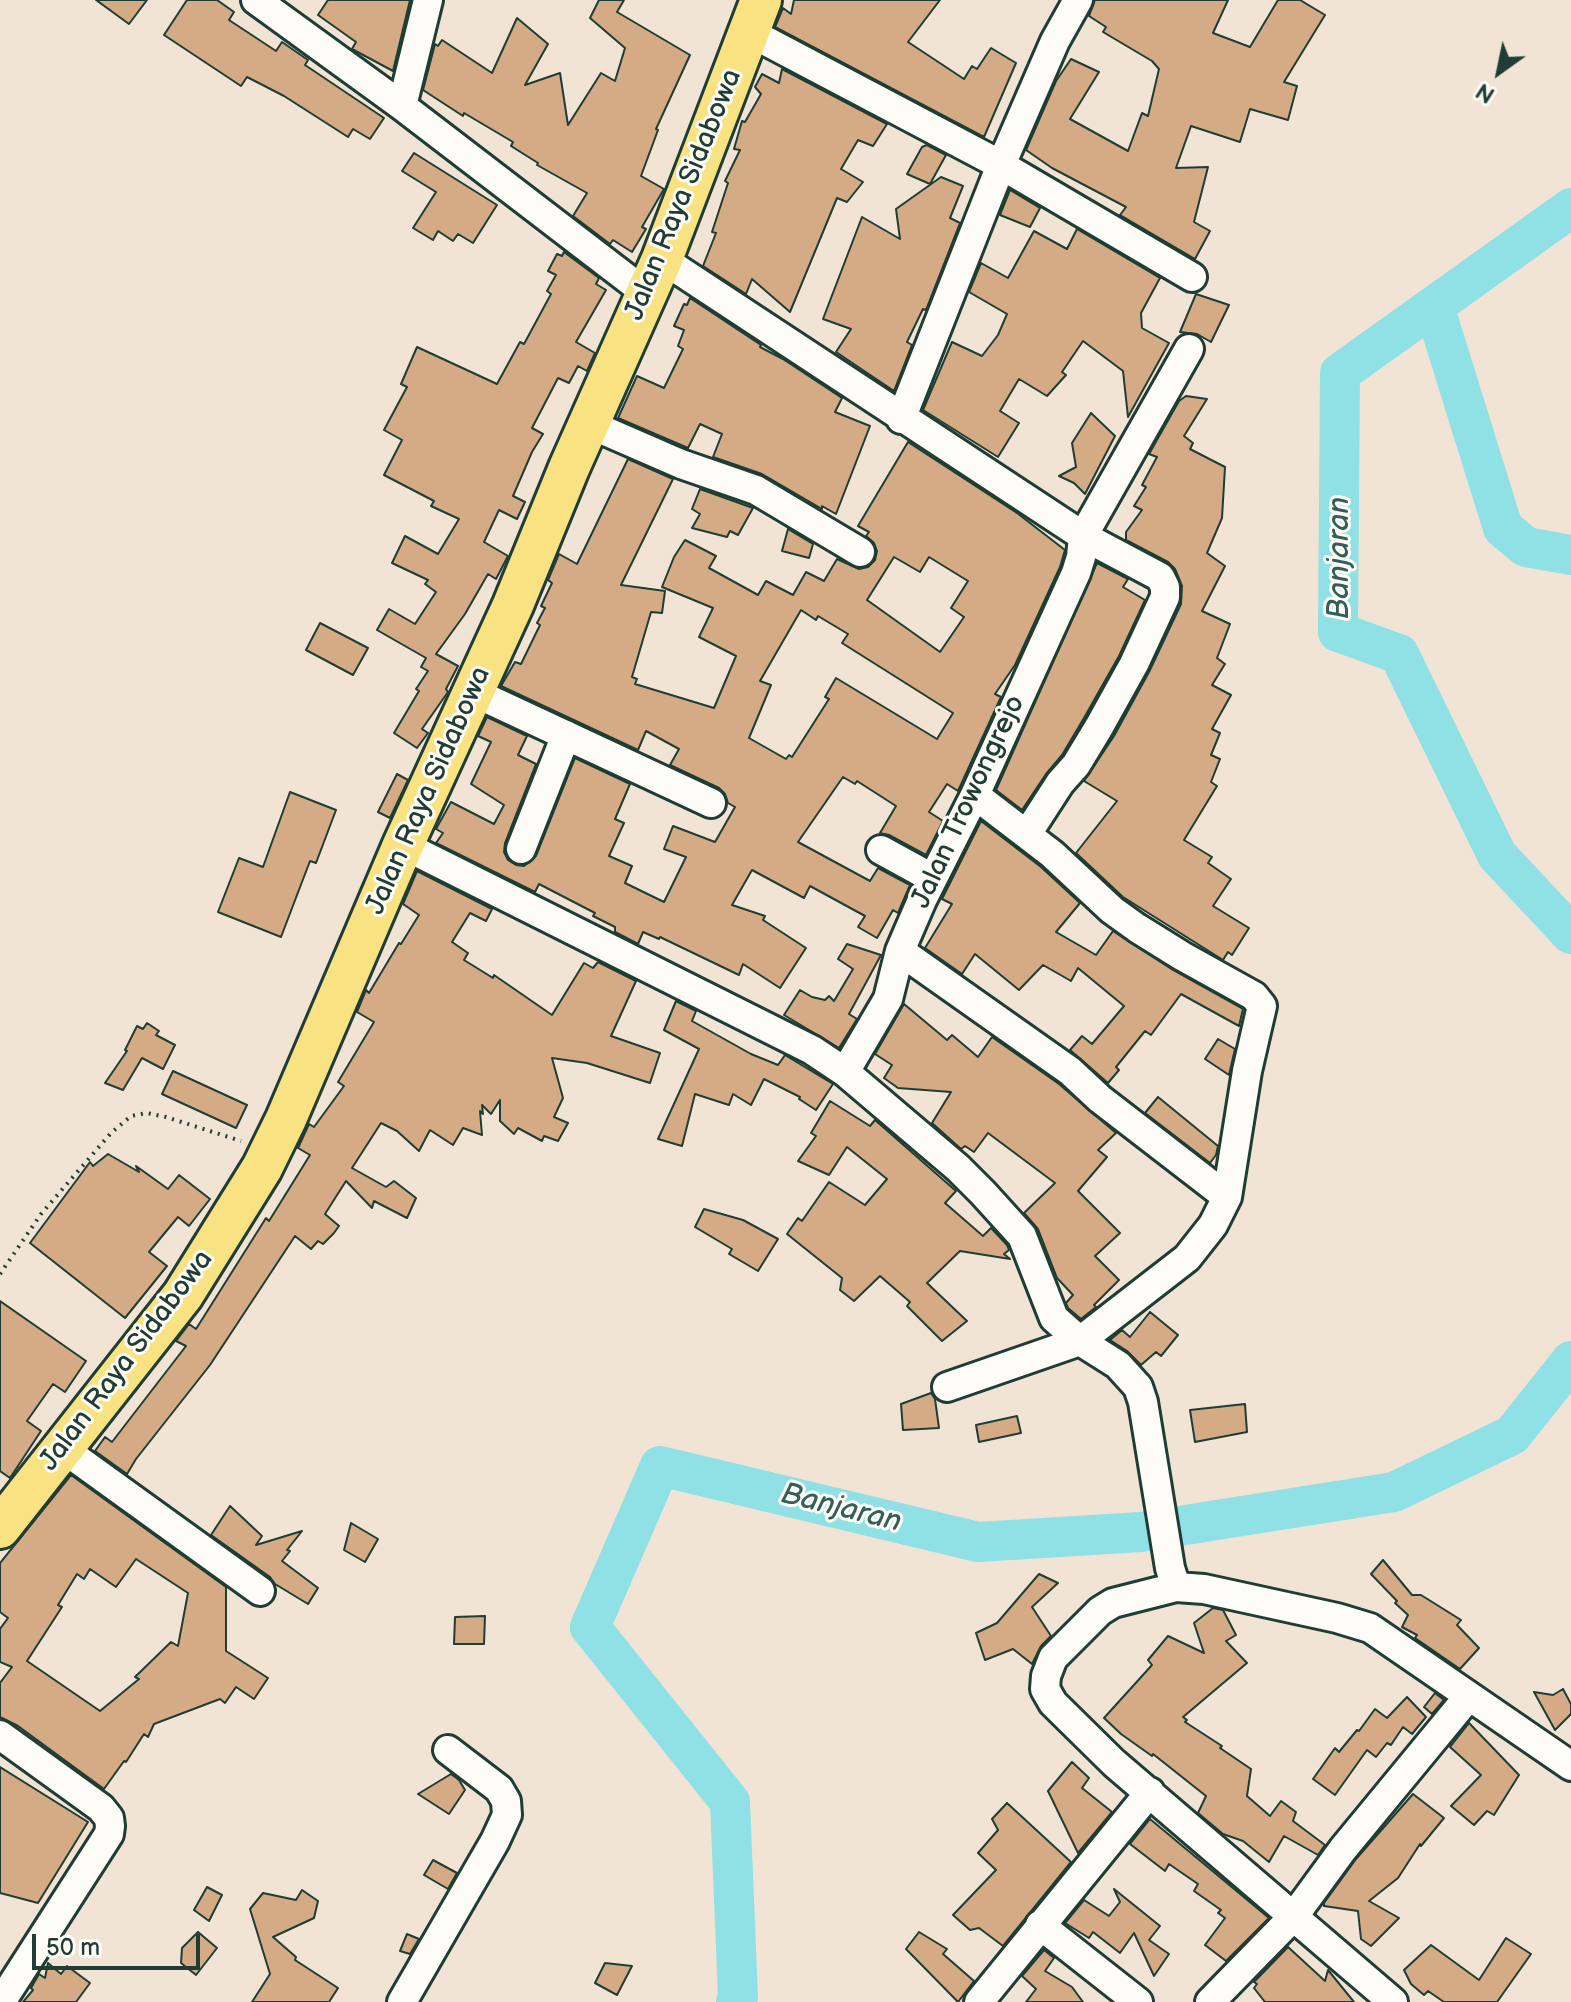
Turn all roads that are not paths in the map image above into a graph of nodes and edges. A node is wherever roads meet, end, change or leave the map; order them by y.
1 (256, 0) edge
2 (428, 0) edge
3 (1078, 0) edge
4 (755, 16) edge
5 (402, 106) junction
6 (1001, 165) junction
7 (654, 276) junction
8 (1192, 277) dead end
9 (1189, 349) dead end
10 (901, 419) junction
11 (589, 424) junction
12 (1083, 536) junction
13 (860, 552) dead end
14 (473, 692) junction
15 (566, 735) junction
16 (975, 795) junction
17 (711, 803) dead end
18 (1027, 834) junction
19 (403, 845) junction
20 (521, 849) dead end
21 (881, 850) dead end
22 (932, 878) junction
23 (900, 951) junction
24 (845, 1072) junction
25 (1227, 1197) junction
26 (1080, 1341) junction
27 (947, 1387) dead end
28 (62, 1448) junction
29 (0, 1528) edge
30 (1173, 1578) junction
31 (260, 1591) dead end
32 (1469, 1696) junction
33 (0, 1735) edge
34 (448, 1750) dead end
35 (1571, 1766) edge
36 (1150, 1792) junction
37 (1294, 1916) junction
38 (1040, 1925) junction
39 (1, 2002) edge
40 (402, 2002) edge
41 (979, 2002) edge
42 (1138, 2002) edge
43 (1210, 2002) edge
44 (1393, 2002) edge

1 - 5 street
2 - 5 street
3 - 6 street
4 - 6 street
4 - 7 highway, Jalan Raya Sidabowa
5 - 7 street
6 - 8 street
6 - 10 street
7 - 10 street
7 - 11 highway, Jalan Raya Sidabowa
9 - 12 street, Jalan Trowongrejo
10 - 12 street
11 - 13 street
11 - 14 highway, Jalan Raya Sidabowa
12 - 16 street, Jalan Trowongrejo
12 - 18 street
14 - 15 street
14 - 19 highway, Jalan Raya Sidabowa
15 - 17 street
15 - 20 street
16 - 18 street
16 - 22 street, Jalan Trowongrejo
18 - 25 street
19 - 24 street
19 - 28 highway, Jalan Raya Sidabowa
21 - 22 street
22 - 23 street, Jalan Trowongrejo
23 - 24 street, Jalan Trowongrejo
23 - 25 street
24 - 26 street
25 - 26 street
26 - 27 street
26 - 30 street
28 - 29 highway, Jalan Raya Sidabowa
28 - 31 street
30 - 32 street
30 - 36 street
32 - 35 street
32 - 37 street
33 - 39 street
34 - 40 street
36 - 37 street
36 - 38 street
37 - 43 street
37 - 44 street
38 - 41 street
38 - 42 street

